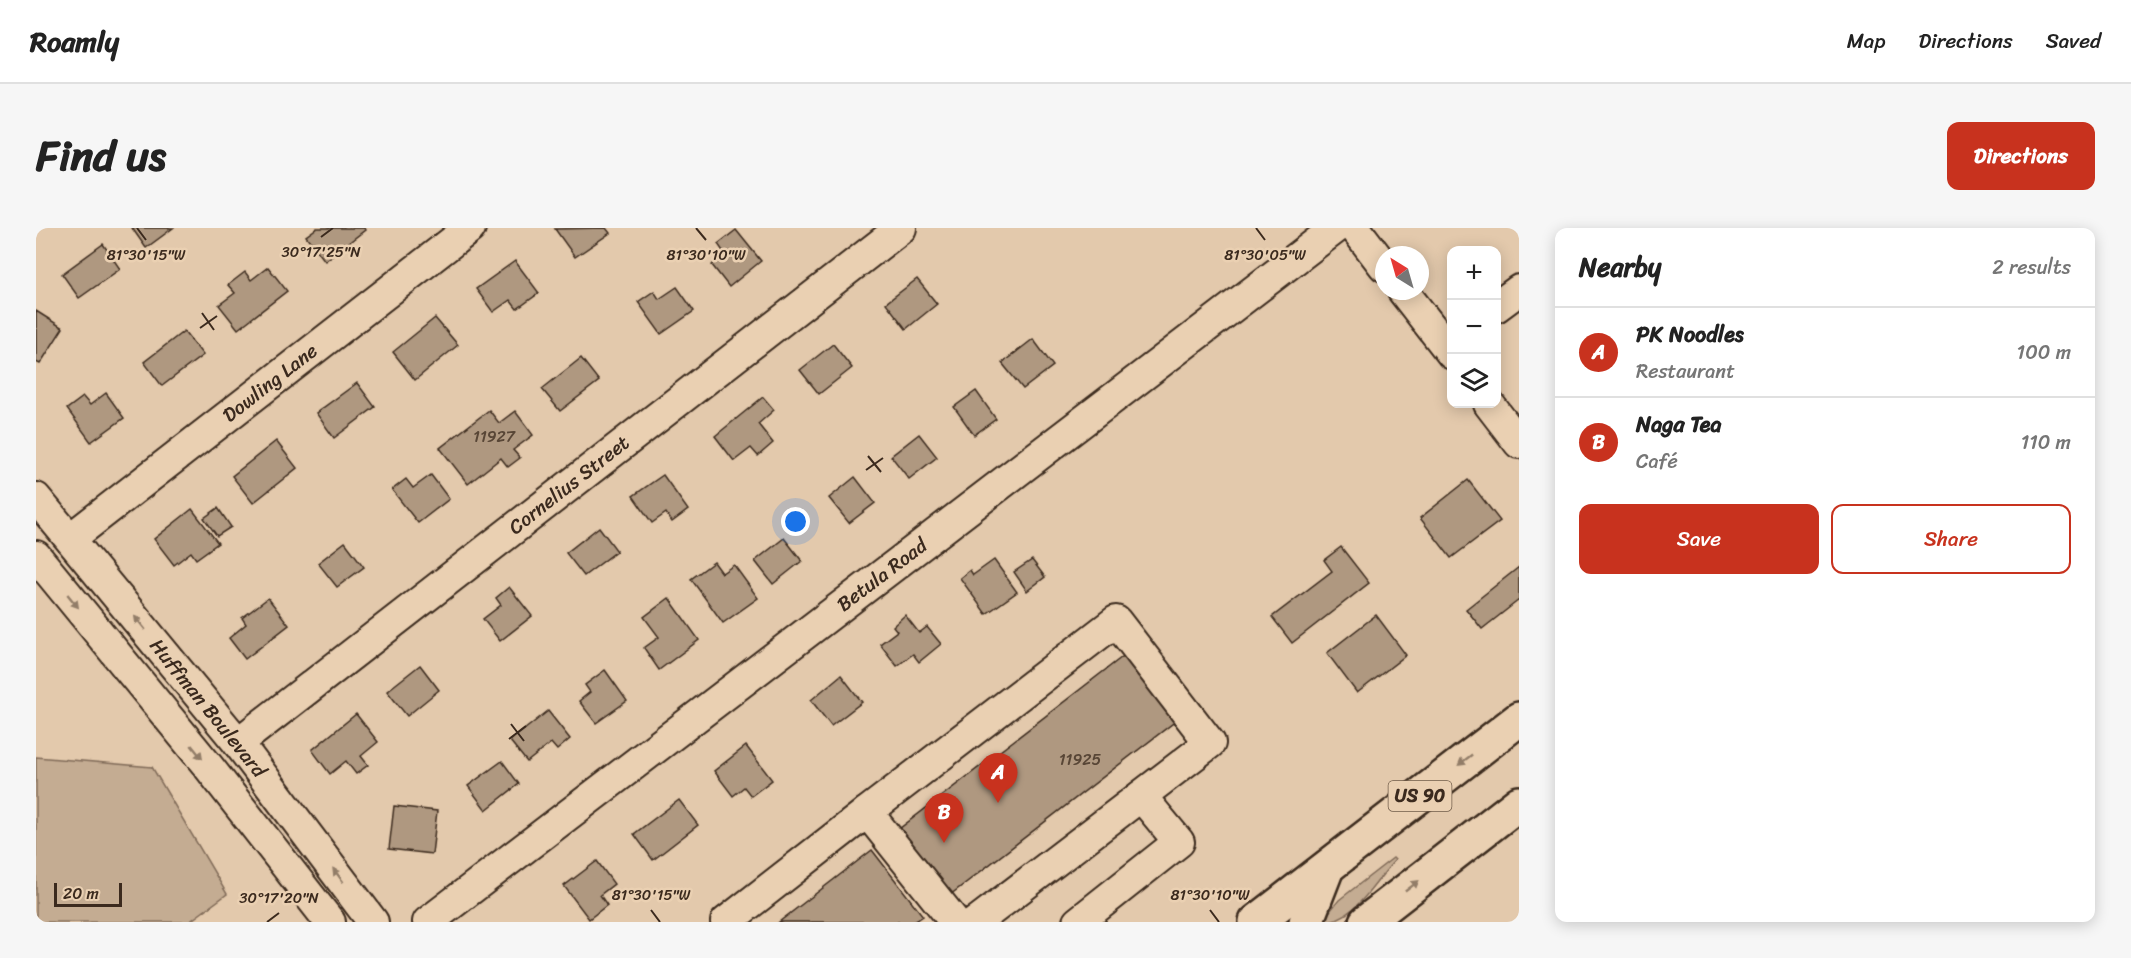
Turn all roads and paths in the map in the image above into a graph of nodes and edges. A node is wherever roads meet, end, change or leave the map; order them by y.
1 (470, 228) edge
2 (901, 228) edge
3 (1336, 228) edge
4 (1355, 228) edge
5 (1375, 254) edge
6 (1519, 290) edge
7 (1411, 300) edge
8 (1501, 304) edge
9 (1447, 343) edge
10 (1492, 408) edge
11 (1519, 443) edge
12 (36, 498) edge
13 (71, 538) junction
14 (36, 556) edge
15 (1519, 719) edge
16 (238, 743) junction
17 (1141, 796) junction
18 (1517, 808) edge
19 (867, 812) junction
20 (1328, 867) junction
21 (330, 922) edge
22 (374, 922) edge
23 (428, 922) edge
24 (726, 922) edge
25 (955, 922) edge
26 (976, 922) edge
27 (1078, 922) edge
28 (1256, 922) edge
29 (1306, 922) edge
30 (1366, 922) edge

1 - 13 street, Dowling Lane
2 - 16 street, Cornelius Street
3 - 23 street, Betula Road
4 - 5 street
6 - 8 street
7 - 9 street
10 - 11 street
12 - 13 street, Huffman Boulevard
16 -> 13 street, Huffman Boulevard
14 -> 21 street, Huffman Boulevard
15 -> 20 highway, US 90
22 -> 16 street, Huffman Boulevard
17 - 19 street
17 - 26 street
17 - 27 street
30 -> 18 highway
19 - 24 street
19 - 25 street
20 - 28 highway, US 90
20 - 29 highway

